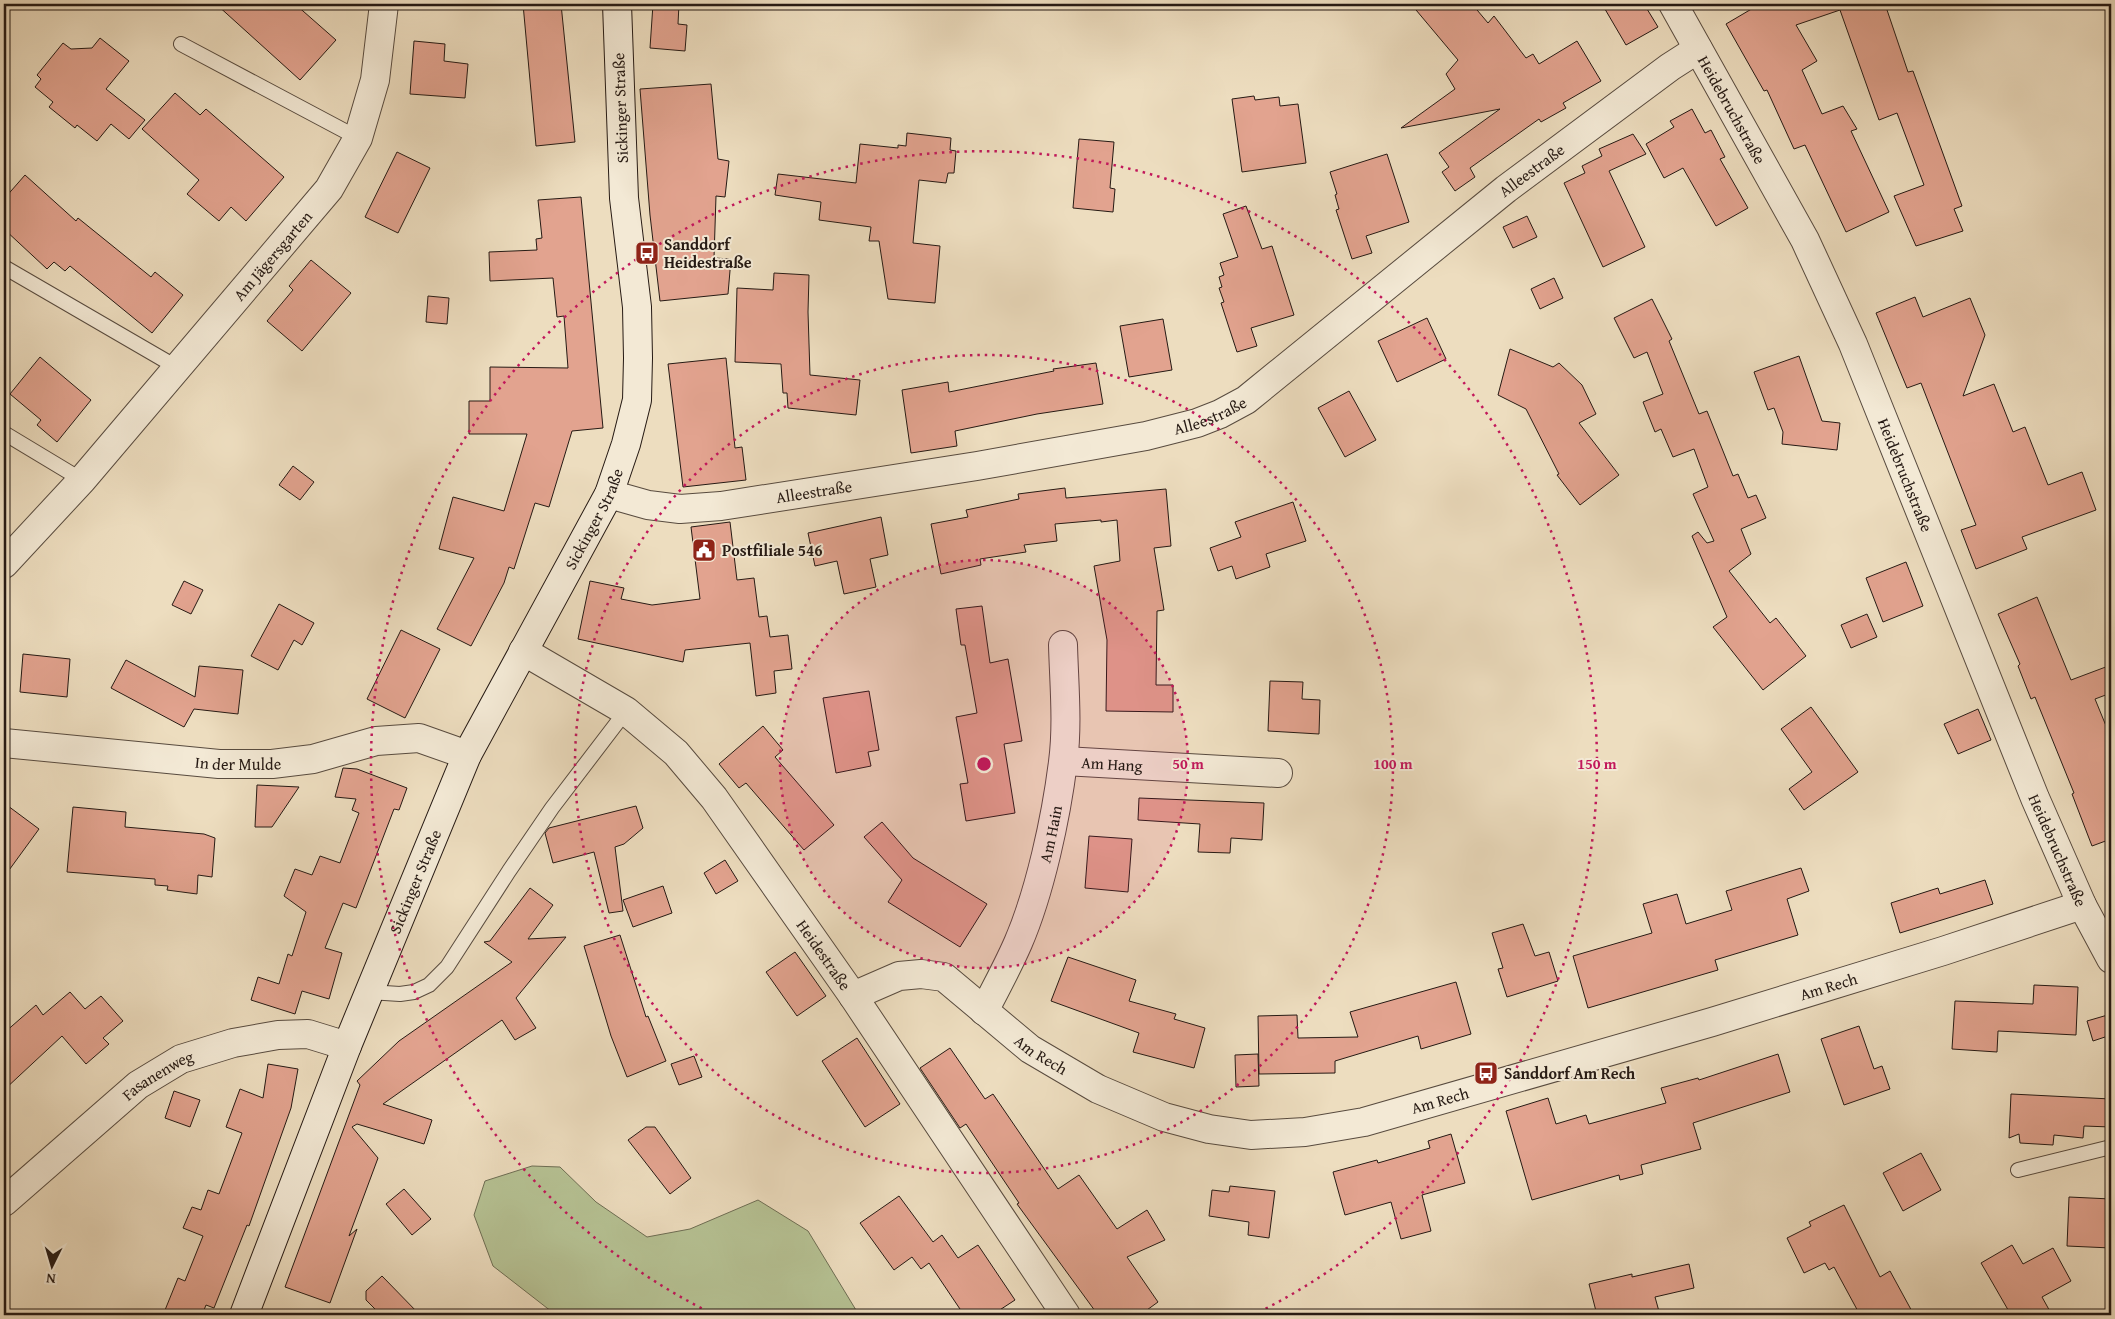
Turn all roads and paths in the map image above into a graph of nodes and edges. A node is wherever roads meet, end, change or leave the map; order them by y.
1 (384, 4) edge
2 (617, 4) edge
3 (1681, 6) edge
4 (181, 44) dead end
5 (1698, 49) junction
6 (358, 138) junction
7 (4, 267) edge
8 (178, 368) junction
9 (4, 433) edge
10 (82, 480) junction
11 (609, 494) junction
12 (4, 564) edge
13 (1063, 645) dead end
14 (524, 651) junction
15 (626, 711) junction
16 (4, 743) edge
17 (467, 755) junction
18 (1064, 761) junction
19 (1278, 773) dead end
20 (2082, 905) junction
21 (2111, 959) edge
22 (369, 992) junction
23 (853, 996) junction
24 (984, 1011) junction
25 (347, 1046) junction
26 (2111, 1147) edge
27 (2018, 1170) dead end
28 (4, 1202) edge
29 (244, 1315) edge
30 (1066, 1315) edge

1 - 6 street, Am Jägersgarten
2 - 11 street, Sickinger Straße
3 - 5 street, Heidebruchstraße
4 - 6 lane
5 - 11 street, Alleestraße
5 - 20 street, Heidebruchstraße
6 - 8 street, Am Jägersgarten
7 - 8 lane
8 - 10 street, Am Jägersgarten
9 - 10 lane
10 - 12 street, Am Jägersgarten
11 - 14 street, Sickinger Straße
13 - 18 street, Am Hain
14 - 15 street, Heidestraße
14 - 17 street, Sickinger Straße
15 - 22 lane
15 - 23 street, Heidestraße
16 - 17 street, In der Mulde
17 - 22 street, Sickinger Straße
18 - 19 street, Am Hang
18 - 24 street, Am Hain
20 - 21 street, Heidebruchstraße
20 - 24 street, Am Rech
22 - 25 street, Sickinger Straße
23 - 24 street, Am Rech
23 - 30 street, Heidestraße
25 - 28 street, Fasanenweg
25 - 29 street, Sickinger Straße
26 - 27 lane

